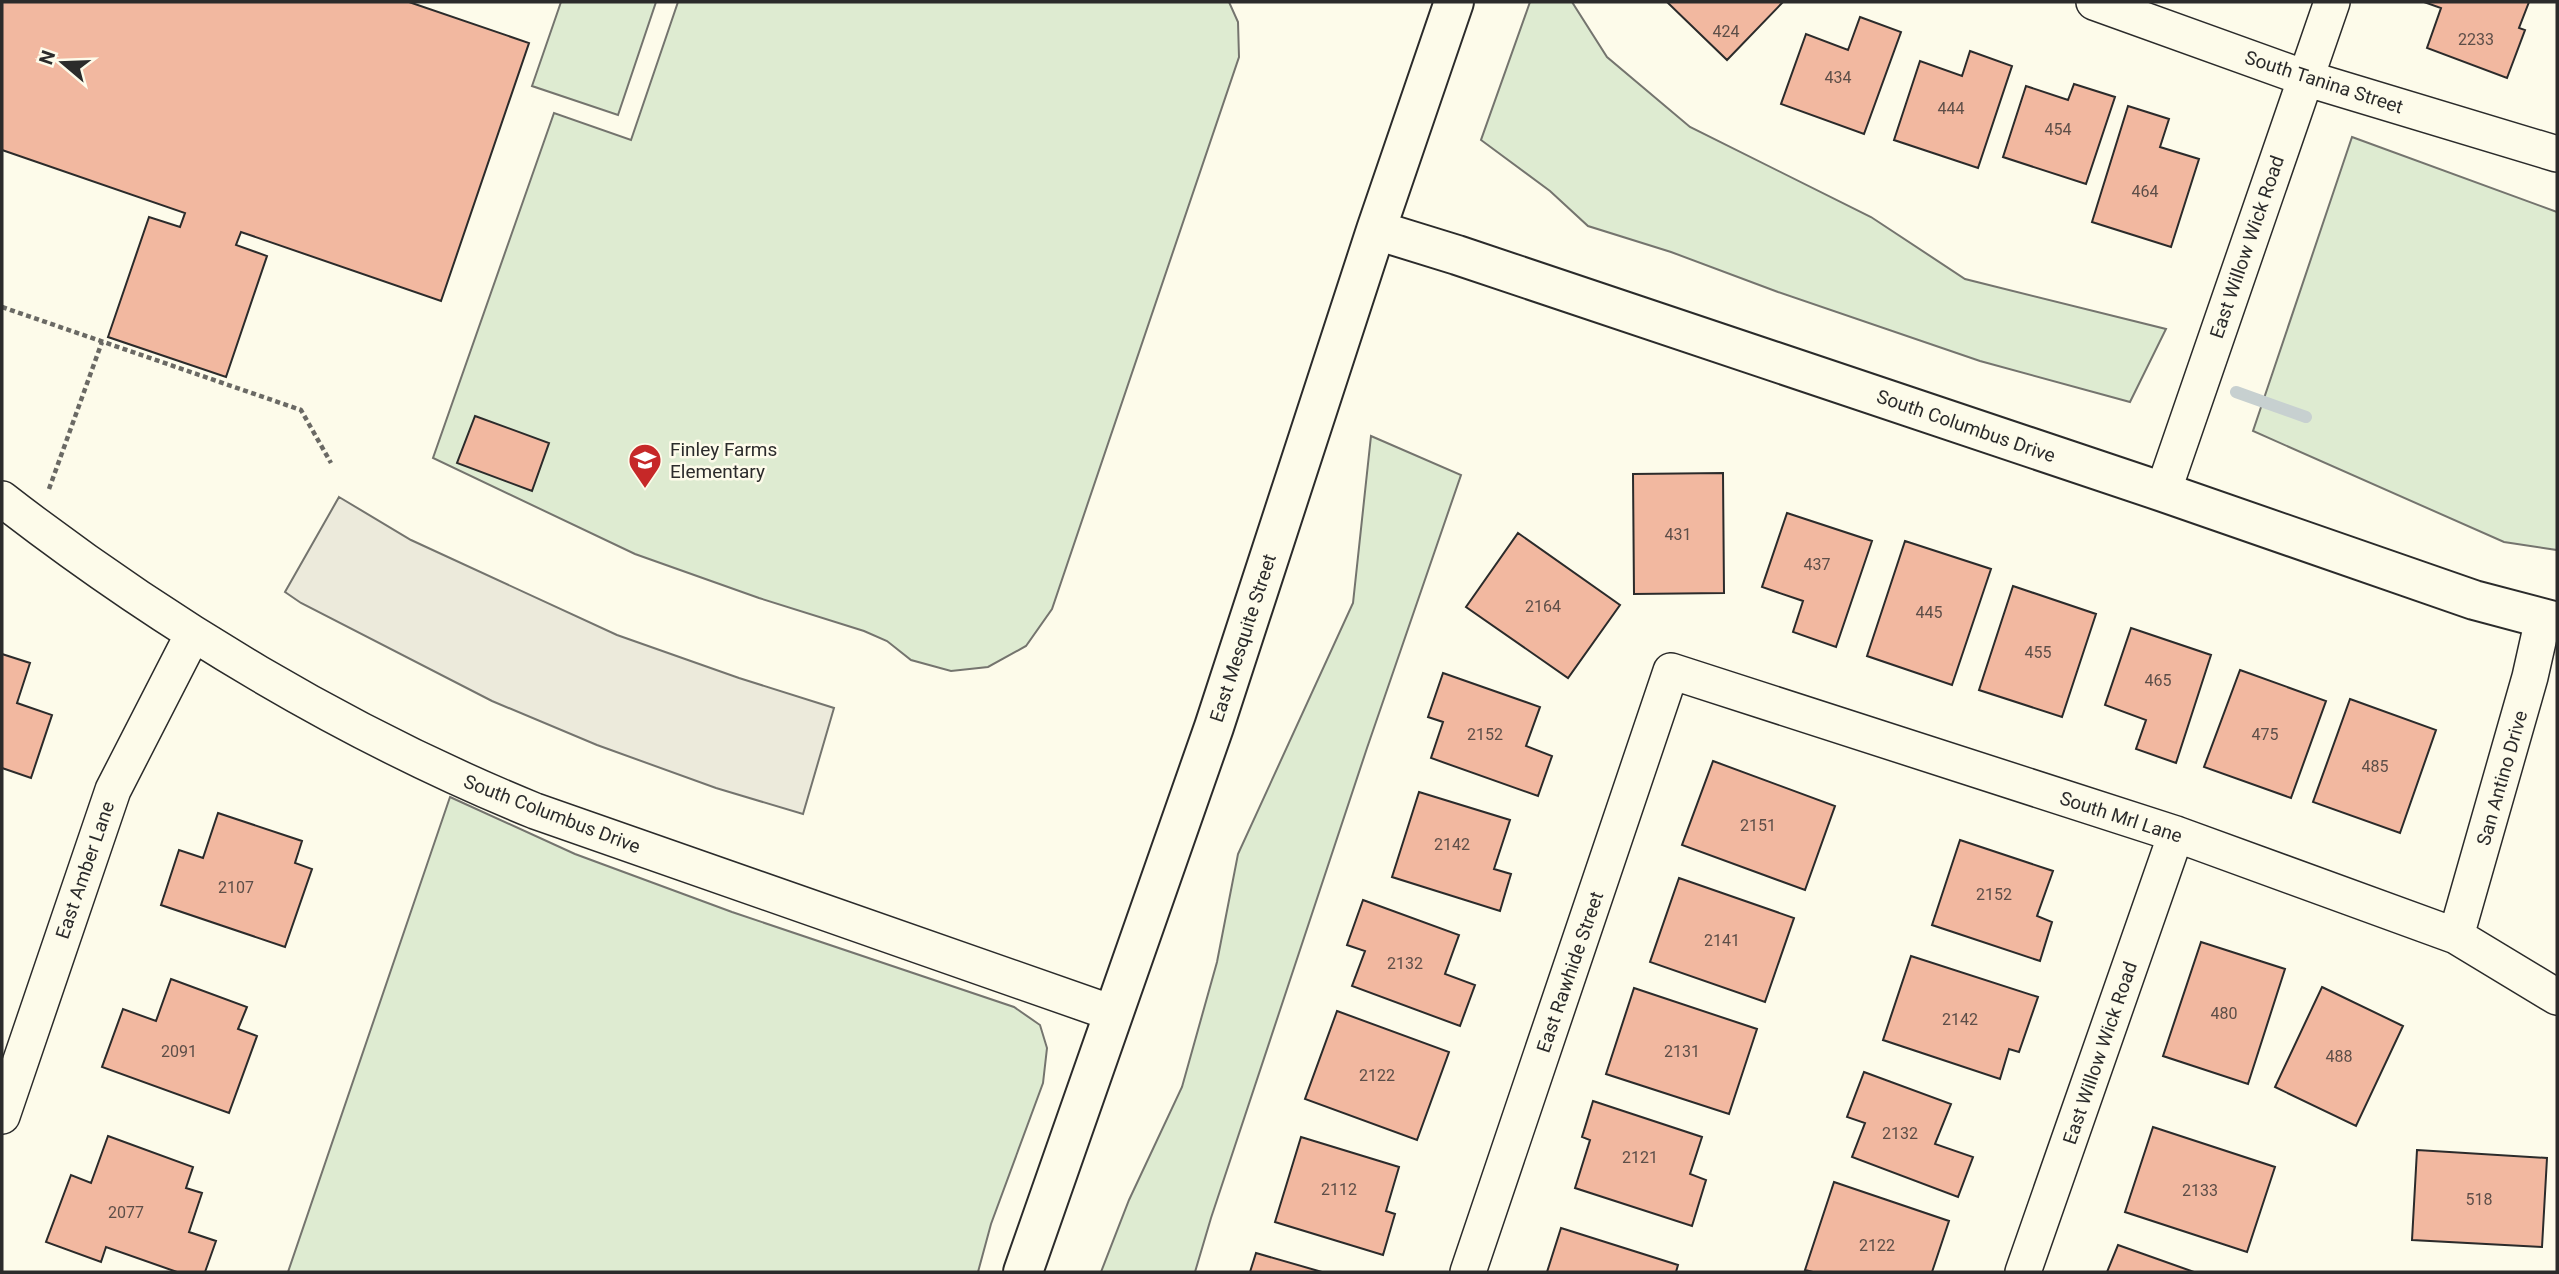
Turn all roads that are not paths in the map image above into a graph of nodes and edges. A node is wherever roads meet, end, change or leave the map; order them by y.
1 (1454, 2) edge
2 (2094, 2) edge
3 (2332, 2) edge
4 (2305, 78) junction
5 (2557, 154) edge
6 (1376, 230) junction
7 (2162, 492) junction
8 (2, 499) edge
9 (2550, 620) edge
10 (193, 634) junction
11 (1671, 671) joint
12 (2176, 834) junction
13 (2456, 936) junction
14 (2557, 997) edge
15 (1112, 1013) junction
16 (2, 1116) edge
17 (1023, 1272) edge
18 (1468, 1272) edge
19 (2024, 1272) edge

1 - 6 street, East Mesquite Street
2 - 4 street, South Tanina Street
3 - 4 street, East Willow Wick Road
4 - 5 street, South Tanina Street
4 - 7 street, East Willow Wick Road
6 - 7 street, South Columbus Drive
6 - 15 street, East Mesquite Street
7 - 9 street, South Columbus Drive
8 - 10 street, South Columbus Drive
9 - 13 street, San Antino Drive
10 - 15 street, South Columbus Drive
10 - 16 street, East Amber Lane
11 - 12 street, South Mrl Lane
11 - 18 street, East Rawhide Street
12 - 13 street, South Mrl Lane
12 - 19 street, East Willow Wick Road
13 - 14 street, South Mrl Lane
15 - 17 street, East Mesquite Street

